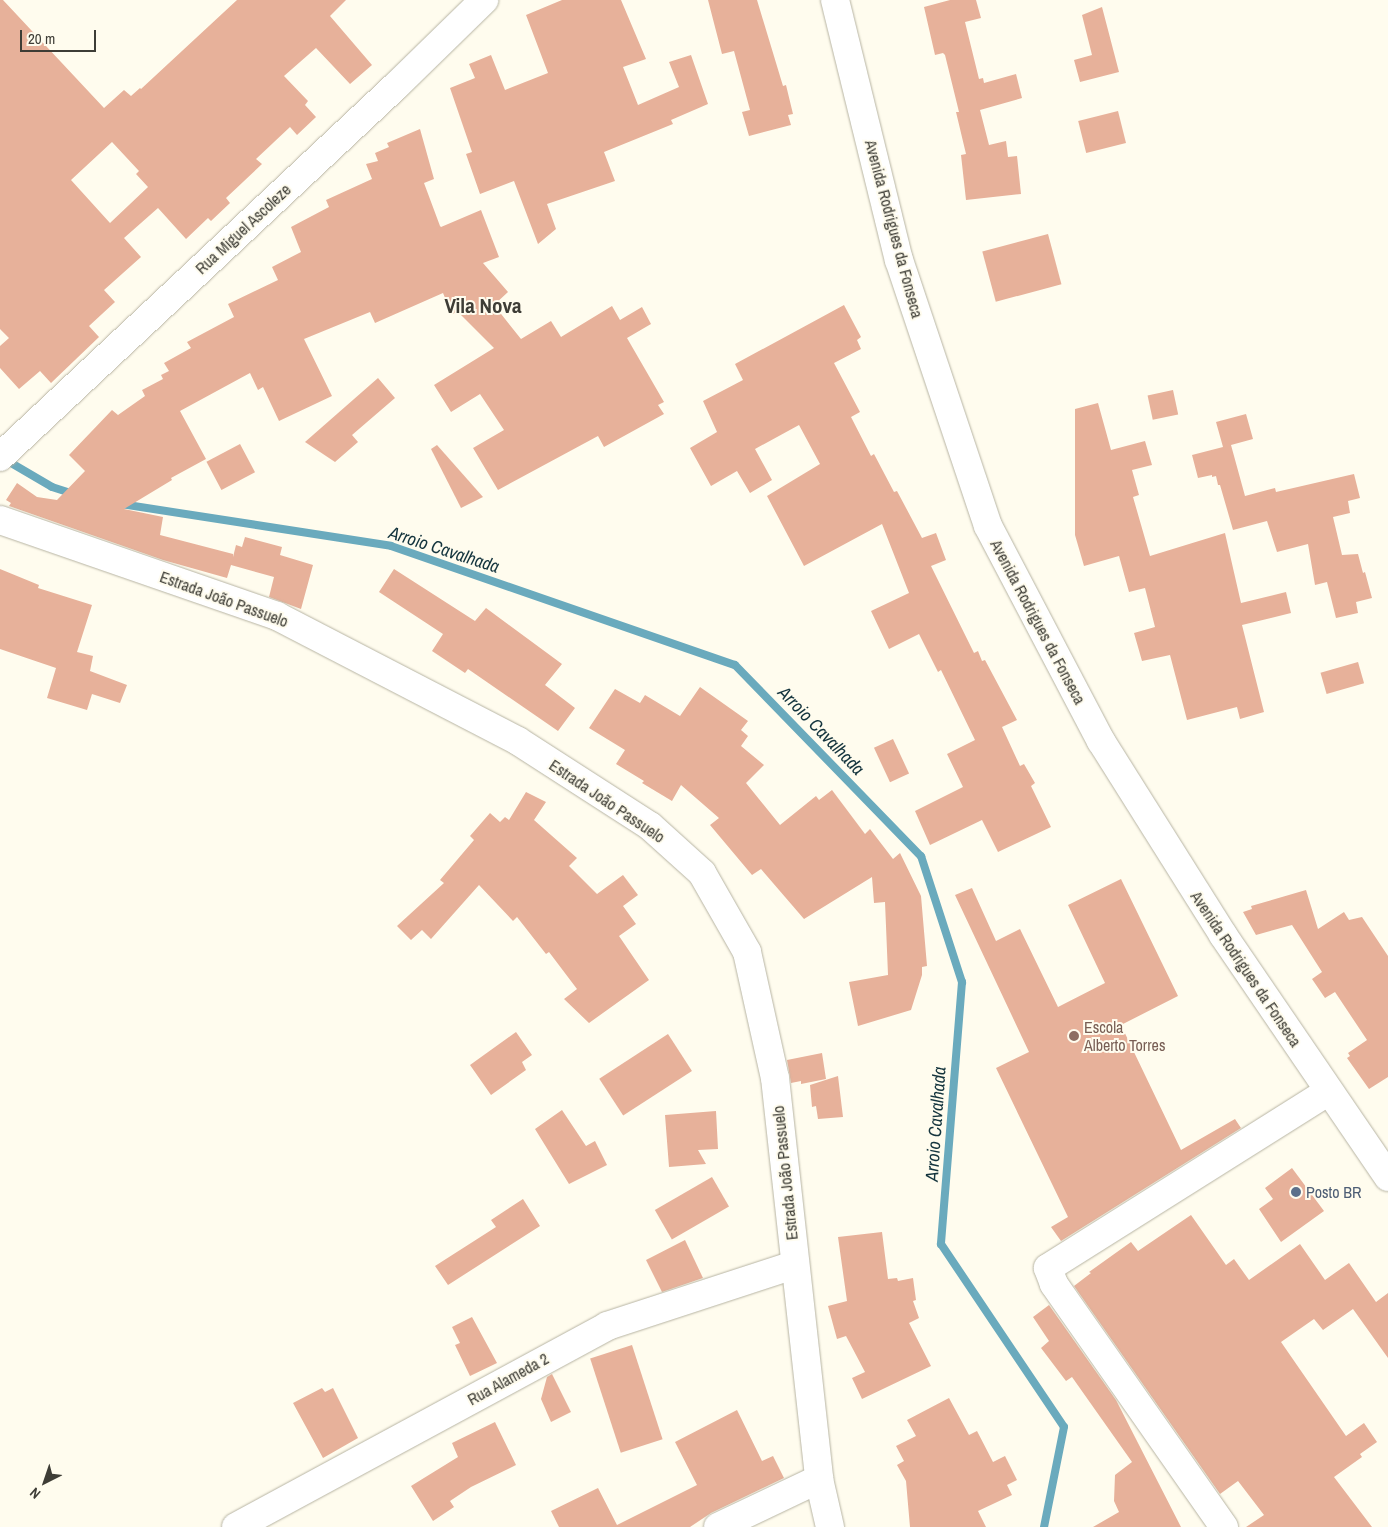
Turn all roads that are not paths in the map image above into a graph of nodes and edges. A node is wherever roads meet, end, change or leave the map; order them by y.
1 (484, 0) edge
2 (834, 0) edge
3 (0, 457) edge
4 (0, 520) edge
5 (1328, 1092) junction
6 (1388, 1177) edge
7 (794, 1265) junction
8 (819, 1479) junction
9 (236, 1527) edge
10 (718, 1527) edge
11 (830, 1527) edge
12 (1224, 1527) edge

1 - 3 street, Rua Miguel Ascoleze
2 - 5 street, Avenida Rodrigues da Fonseca
4 - 7 street, Estrada João Passuelo
5 - 6 street, Avenida Rodrigues da Fonseca
5 - 12 street
7 - 8 street, Estrada João Passuelo
7 - 9 street, Rua Alameda 2
8 - 10 street
8 - 11 street, Estrada João Passuelo

